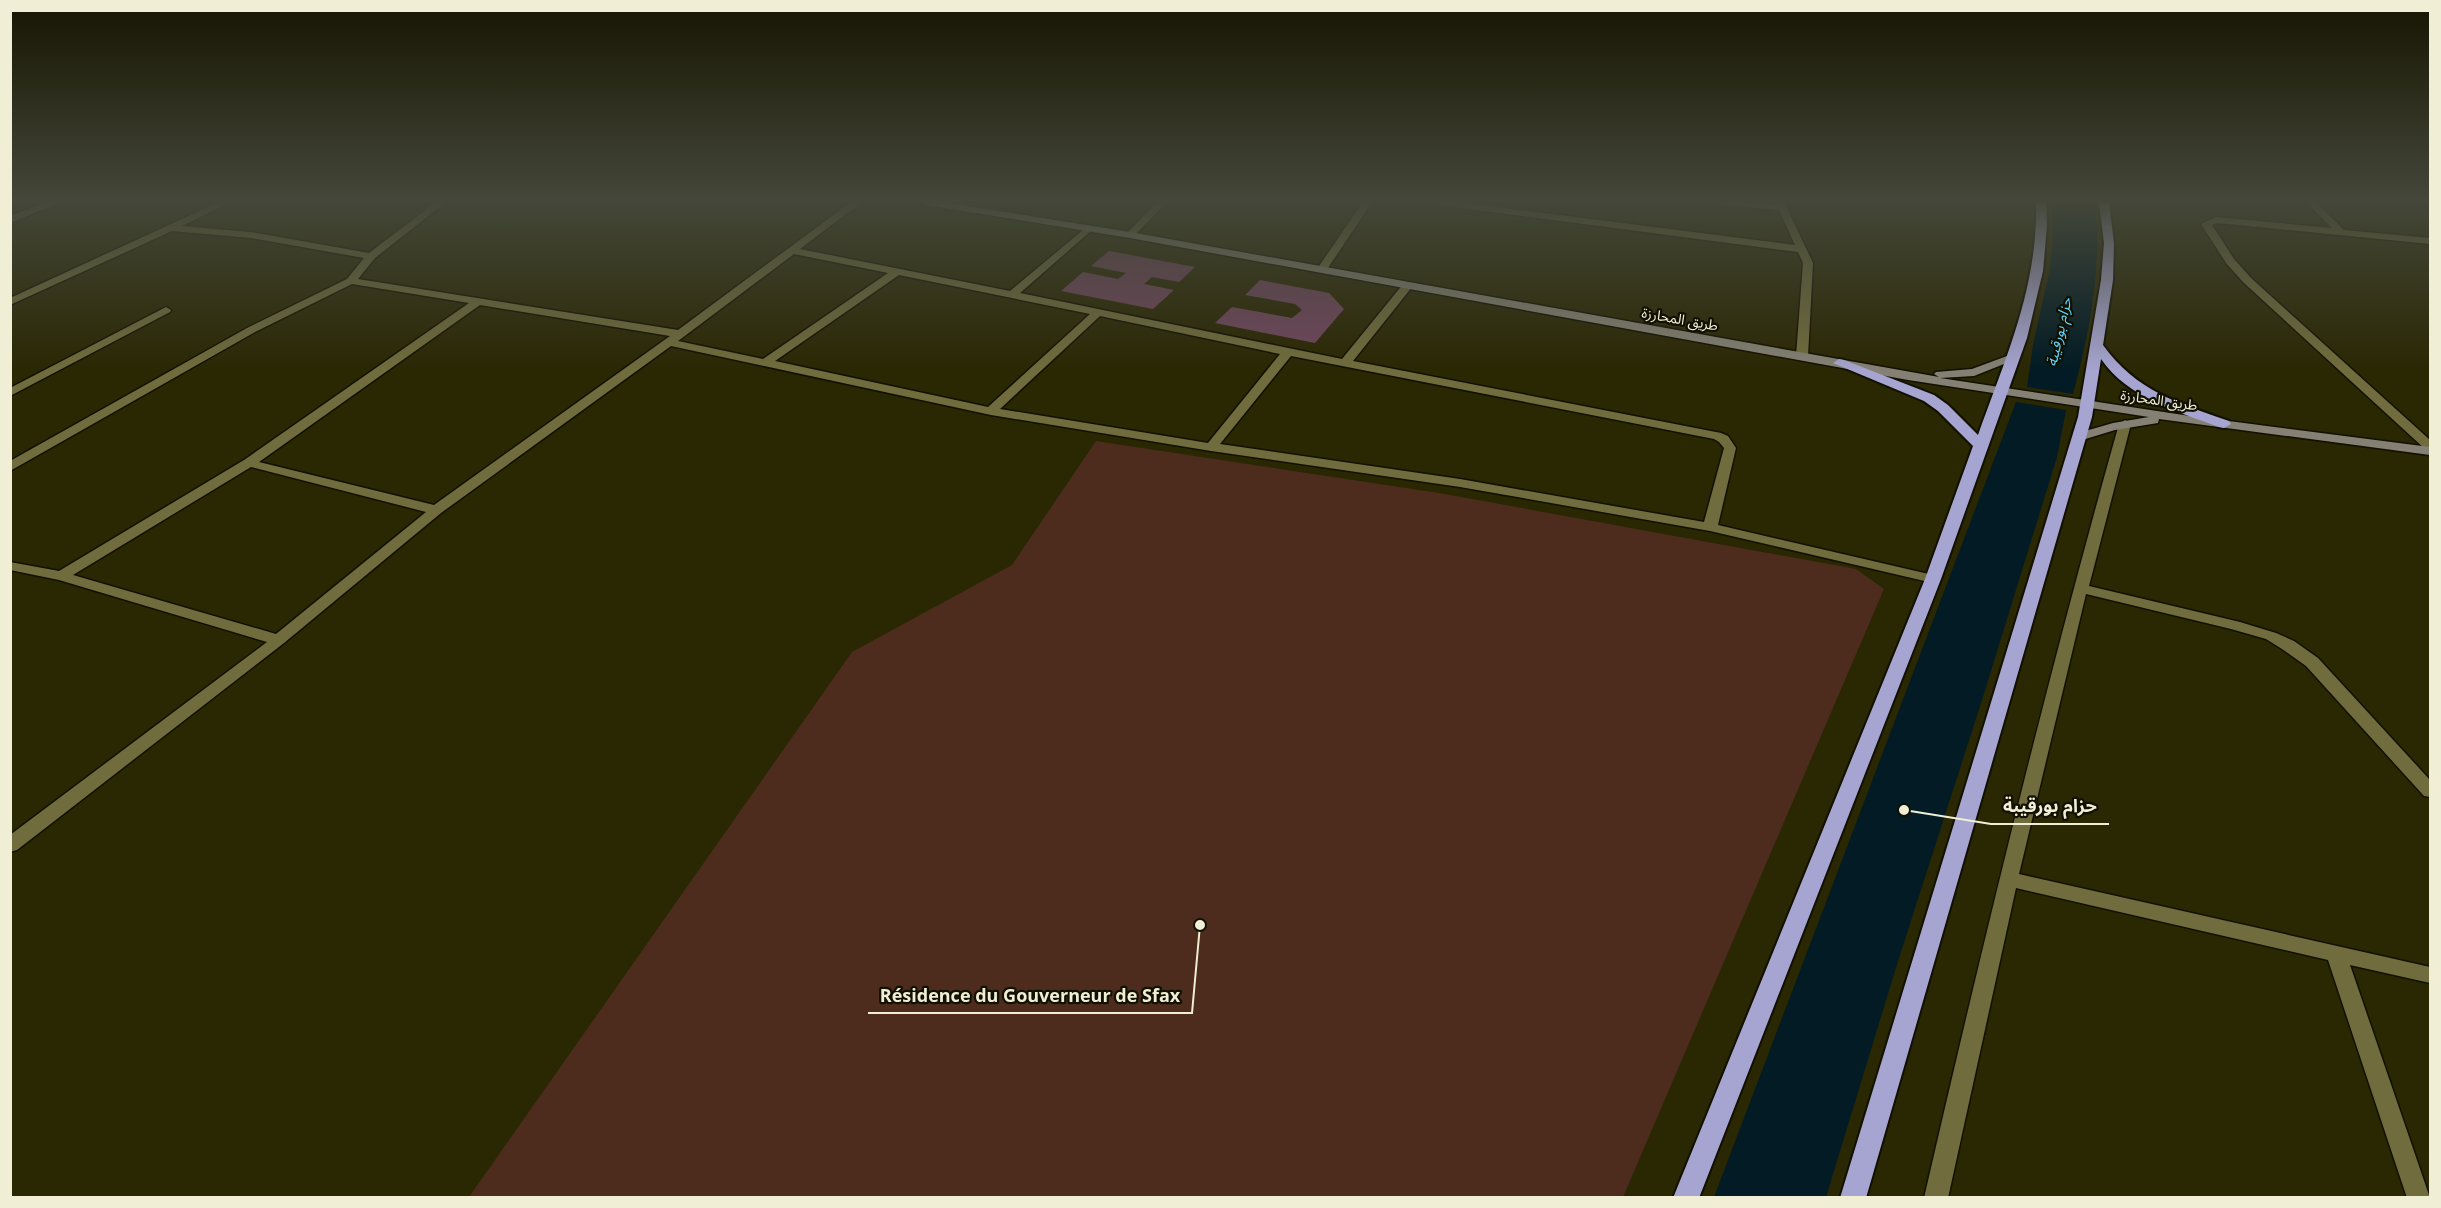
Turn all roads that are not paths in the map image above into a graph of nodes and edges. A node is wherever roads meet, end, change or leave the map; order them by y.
1 (104, 258) edge
2 (369, 258) edge
3 (779, 258) edge
4 (833, 258) edge
5 (1054, 258) edge
6 (1262, 258) edge
7 (1329, 258) edge
8 (1805, 258) edge
9 (2039, 258) edge
10 (2108, 258) edge
11 (2228, 258) edge
12 (1322, 269) junction
13 (898, 271) junction
14 (351, 281) junction
15 (1408, 285) junction
16 (1014, 293) junction
17 (477, 301) junction
18 (10, 302) edge
19 (166, 310) dead end
20 (1098, 312) junction
21 (675, 338) junction
22 (2098, 347) junction
23 (1288, 352) junction
24 (1802, 356) junction
25 (2014, 356) junction
26 (765, 363) junction
27 (1345, 363) junction
28 (1839, 363) junction
29 (1908, 376) junction
30 (2008, 391) junction
31 (10, 393) edge
32 (2081, 403) junction
33 (991, 411) junction
34 (2190, 420) junction
35 (2125, 424) junction
36 (2224, 424) junction
37 (2079, 437) junction
38 (1981, 446) junction
39 (2430, 446) edge
40 (1211, 447) junction
41 (2430, 451) edge
42 (249, 463) junction
43 (10, 467) edge
44 (436, 510) junction
45 (1710, 527) junction
46 (10, 566) edge
47 (61, 576) junction
48 (1933, 579) junction
49 (2079, 588) junction
50 (279, 640) junction
51 (2430, 791) edge
52 (10, 845) edge
53 (2008, 879) junction
54 (2336, 954) junction
55 (2430, 975) edge
56 (1686, 1197) edge
57 (1853, 1197) edge
58 (1936, 1197) edge
59 (2419, 1197) edge

1 - 18 street
2 - 14 street
3 - 21 street
4 - 13 street
5 - 16 street
6 - 12 main road, طريق المحارزة
7 - 12 street
8 - 24 street
9 - 25 highway
10 - 22 highway
11 - 39 street
12 - 15 main road, طريق المحارزة
13 - 16 street
13 - 26 street
14 - 17 street
14 - 43 street
15 - 24 main road, طريق المحارزة
15 - 27 street
16 - 20 street
17 - 21 street
17 - 42 street
19 - 31 street
20 - 23 street
20 - 33 street
21 - 26 street
21 - 44 street
22 - 32 highway
22 - 36 highway
23 - 27 street
23 - 40 street
24 - 28 main road, طريق المحارزة
25 - 29 main road
25 - 30 highway
26 - 33 street
27 - 45 street
28 - 29 main road, طريق المحارزة
28 - 38 highway
29 - 30 main road, طريق المحارزة
30 - 32 main road, طريق المحارزة
30 - 38 highway
32 - 34 main road, طريق المحارزة
32 - 37 highway
33 - 40 street
34 - 35 main road
34 - 36 main road, طريق المحارزة
35 - 37 main road
35 - 49 street
36 - 41 main road, طريق المحارزة
37 - 57 highway
38 - 48 highway
40 - 45 street
42 - 44 street
42 - 47 street
44 - 50 street
45 - 48 street
46 - 47 street
47 - 50 street
48 - 56 highway
49 - 51 street
49 - 53 street
50 - 52 street
53 - 54 street
53 - 58 street
54 - 55 street
54 - 59 street

